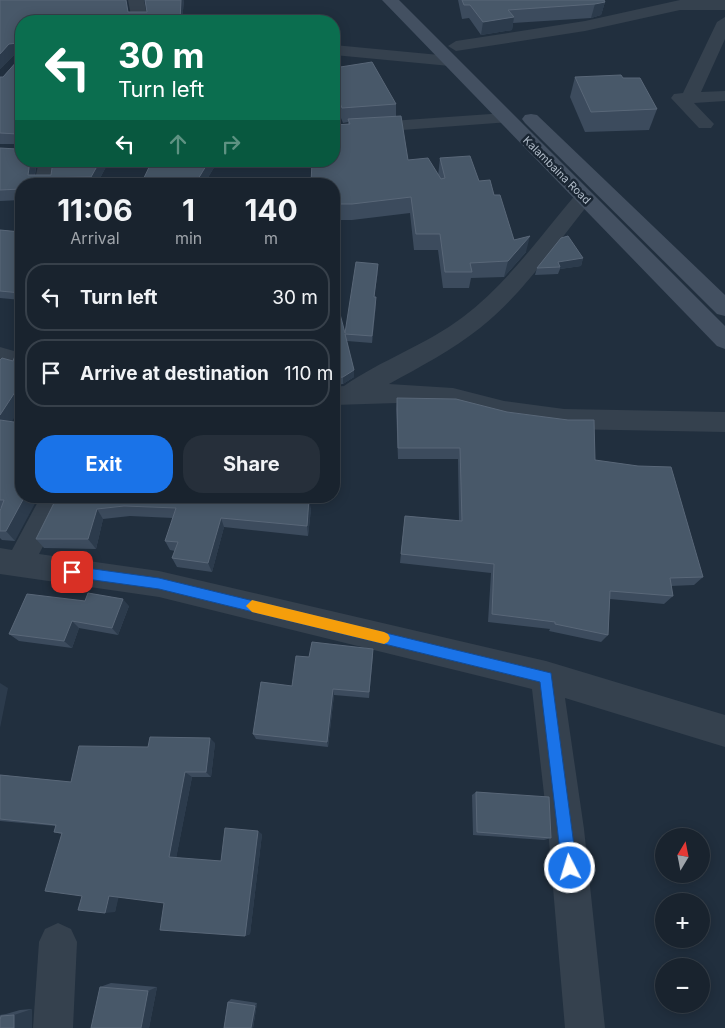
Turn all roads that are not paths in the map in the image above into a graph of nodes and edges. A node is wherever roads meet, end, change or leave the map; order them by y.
1 (136, 0) edge
2 (390, 0) edge
3 (410, 0) edge
4 (725, 5) edge
5 (139, 15) edge
6 (725, 22) edge
7 (340, 50) edge
8 (453, 54) junction
9 (725, 96) edge
10 (690, 97) junction
11 (505, 118) junction
12 (705, 124) dead end
13 (340, 130) edge
14 (584, 196) junction
15 (725, 308) edge
16 (725, 340) edge
17 (0, 356) edge
18 (15, 360) edge
19 (340, 396) edge
20 (725, 422) edge
21 (51, 503) edge
22 (9, 563) edge
23 (546, 677) junction
24 (725, 731) edge
25 (58, 942) dead end
26 (53, 1028) edge
27 (585, 1028) edge

1 - 5 street
2 - 8 main road, Kalambaina Road
3 - 8 main road
4 - 8 street
6 - 10 street
7 - 8 street
8 - 11 main road, Kalambaina Road
8 - 15 main road
9 - 10 street
10 - 12 street
11 - 13 street
11 - 14 main road, Kalambaina Road
14 - 16 main road, Kalambaina Road
14 - 19 street
17 - 18 street
19 - 20 street
21 - 22 street
22 - 23 street
23 - 24 street
23 - 27 street
25 - 26 street

